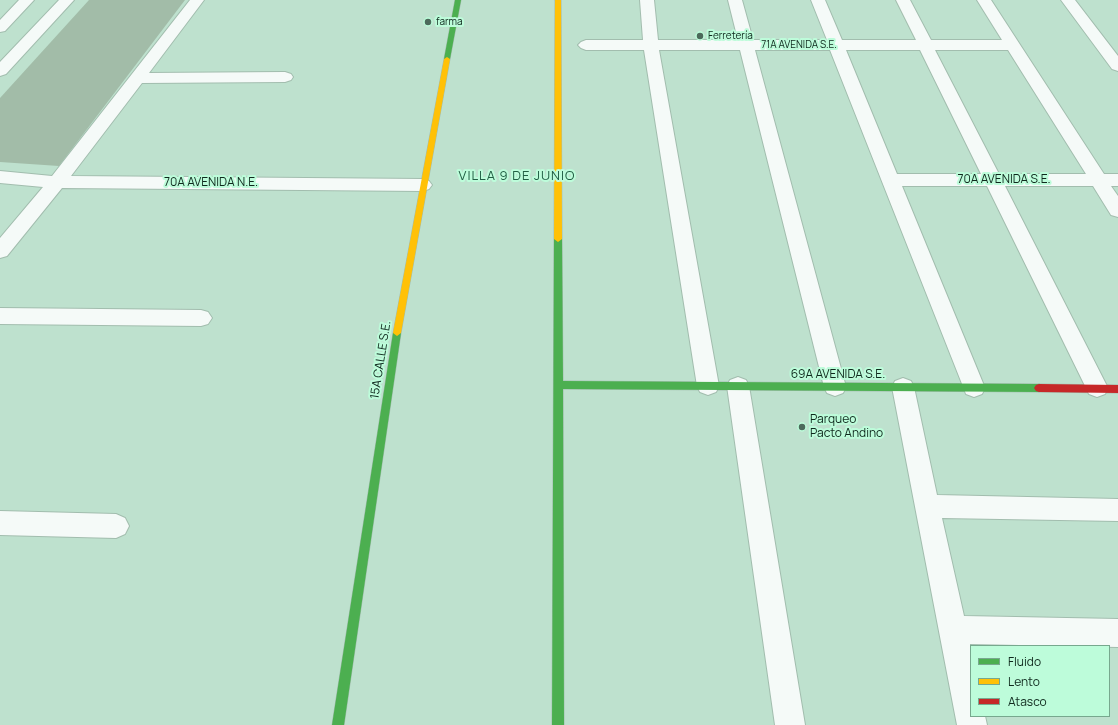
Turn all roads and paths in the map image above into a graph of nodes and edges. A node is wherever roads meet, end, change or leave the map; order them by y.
1 (27, 0) edge
2 (67, 0) edge
3 (197, 0) edge
4 (458, 0) edge
5 (558, 0) edge
6 (647, 0) edge
7 (735, 0) edge
8 (818, 0) edge
9 (903, 0) edge
10 (984, 0) edge
11 (1068, 0) edge
12 (0, 28) edge
13 (586, 44) dead end
14 (651, 44) junction
15 (747, 45) junction
16 (836, 45) junction
17 (925, 45) junction
18 (1012, 45) junction
19 (1118, 66) edge
20 (0, 71) edge
21 (285, 77) dead end
22 (138, 78) junction
23 (0, 177) edge
24 (891, 180) junction
25 (992, 180) junction
26 (1098, 180) junction
27 (1118, 180) edge
28 (57, 182) junction
29 (423, 185) junction
30 (1118, 211) edge
31 (0, 251) edge
32 (0, 316) edge
33 (201, 318) dead end
34 (558, 385) junction
35 (708, 386) junction
36 (738, 386) junction
37 (835, 387) junction
38 (904, 387) junction
39 (974, 388) junction
40 (1097, 388) junction
41 (1118, 388) edge
42 (927, 506) junction
43 (1118, 510) edge
44 (0, 523) edge
45 (116, 526) dead end
46 (952, 630) junction
47 (1118, 633) edge
48 (970, 716) edge
49 (338, 725) edge
50 (558, 725) edge
51 (790, 725) edge

1 - 12 street
2 - 20 street
3 - 22 street
4 - 29 street, 15A CALLE S.E.
5 - 34 street
6 - 14 street
7 - 15 street
8 - 16 street
9 - 17 street
10 - 18 street
11 - 19 street
13 - 14 street, 71A AVENIDA S.E.
14 - 15 street, 71A AVENIDA S.E.
14 - 35 street
15 - 16 street, 71A AVENIDA S.E.
15 - 37 street
16 - 17 street, 71A AVENIDA S.E.
16 - 24 street
17 - 18 street, 71A AVENIDA S.E.
17 - 25 street
18 - 26 street
21 - 22 street
22 - 28 street
23 - 28 street, 70A AVENIDA N.E.
24 - 25 street, 70A AVENIDA S.E.
24 - 39 street
25 - 26 street, 70A AVENIDA S.E.
25 - 40 street
26 - 27 street, 70A AVENIDA S.E.
26 - 30 street
28 - 29 street, 70A AVENIDA N.E.
28 - 31 street
29 - 49 street, 15A CALLE S.E.
32 - 33 street
34 - 35 street, 69A AVENIDA S.E.
34 - 50 street
35 - 36 street, 69A AVENIDA S.E.
36 - 37 street, 69A AVENIDA S.E.
36 - 51 street
37 - 38 street, 69A AVENIDA S.E.
38 - 39 street, 69A AVENIDA S.E.
38 - 42 street
39 - 40 street, 69A AVENIDA S.E.
40 - 41 street, 69A AVENIDA S.E.
42 - 43 street
42 - 46 street
44 - 45 street
46 - 47 street
46 - 48 street

